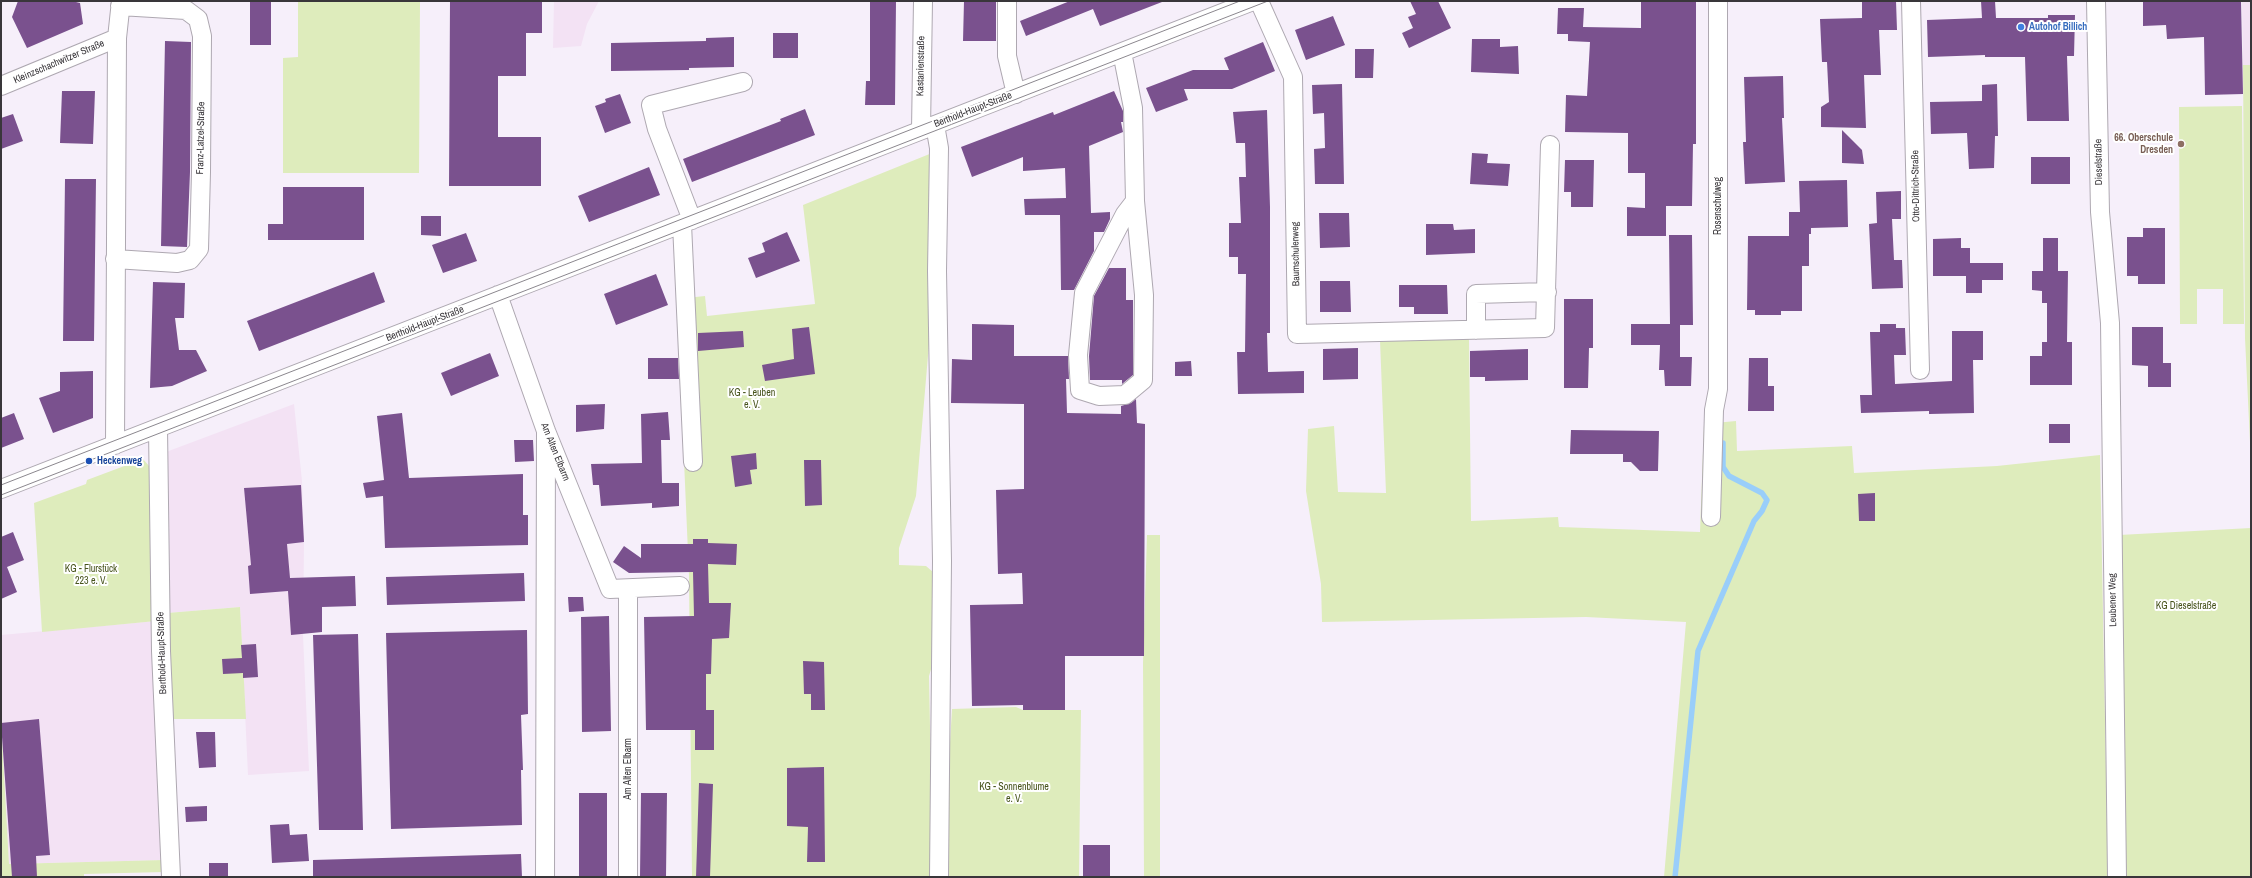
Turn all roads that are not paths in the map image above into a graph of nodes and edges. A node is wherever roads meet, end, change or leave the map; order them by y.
1 (923, 1) edge
2 (1007, 1) edge
3 (1253, 1) edge
4 (1259, 1) edge
5 (1718, 1) edge
6 (1911, 1) edge
7 (2096, 1) edge
8 (120, 4) edge
9 (117, 38) junction
10 (1122, 52) junction
11 (743, 82) dead end
12 (1, 86) edge
13 (1016, 94) junction
14 (928, 128) junction
15 (1550, 145) dead end
16 (1135, 201) junction
17 (687, 222) junction
18 (115, 259) junction
19 (1547, 292) junction
20 (498, 296) junction
21 (2110, 323) joint
22 (1476, 330) junction
23 (1920, 370) dead end
24 (158, 428) junction
25 (546, 431) junction
26 (115, 445) junction
27 (692, 462) dead end
28 (1, 489) edge
29 (1711, 517) dead end
30 (680, 586) dead end
31 (628, 589) junction
32 (171, 877) edge
33 (545, 877) edge
34 (628, 877) edge
35 (939, 877) edge
36 (2116, 877) edge

1 - 14 street, Kastanienstraße
2 - 13 street
3 - 10 street, Berthold-Haupt-Straße
4 - 22 street, Baumschulenweg
5 - 29 street, Rosenschulweg
6 - 23 street, Otto-Dittrich-Straße
7 - 21 street, Dieselstraße
8 - 9 street, Franz-Latzel-Straße
8 - 18 street, Franz-Latzel-Straße
9 - 12 street, Kleinzschachwitzer Straße
9 - 18 street, Franz-Latzel-Straße
10 - 13 street, Berthold-Haupt-Straße
10 - 16 street
11 - 17 street
13 - 14 street, Berthold-Haupt-Straße
14 - 17 street, Berthold-Haupt-Straße
14 - 35 street, Kastanienstraße
15 - 19 street, Baumschulenweg
16 - 16 street
17 - 20 street, Berthold-Haupt-Straße
17 - 27 street
18 - 26 street, Franz-Latzel-Straße
19 - 22 street, Baumschulenweg
19 - 22 street
20 - 24 street, Berthold-Haupt-Straße
20 - 25 street, Am Alten Elbarm
21 - 36 street, Leubener Weg
24 - 26 street, Berthold-Haupt-Straße
24 - 32 street, Berthold-Haupt-Straße
25 - 31 street, Am Alten Elbarm
25 - 33 street
26 - 28 street, Berthold-Haupt-Straße
30 - 31 street, Am Alten Elbarm
31 - 34 street, Am Alten Elbarm

